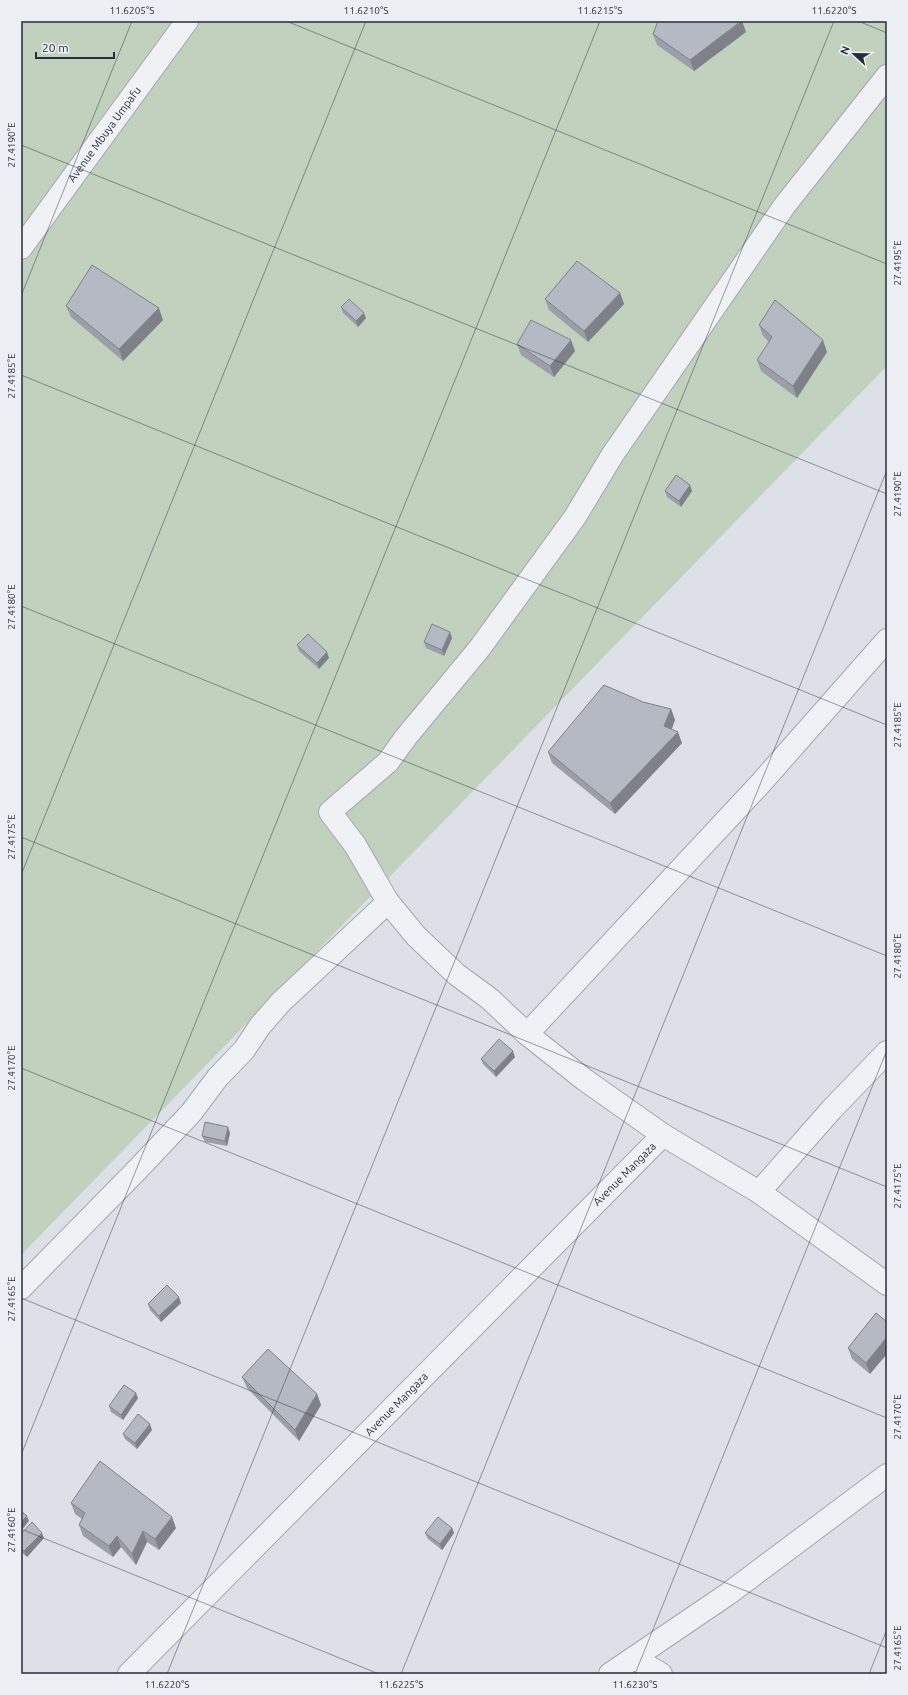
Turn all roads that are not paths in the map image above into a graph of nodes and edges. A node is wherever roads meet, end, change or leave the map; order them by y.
1 (187, 21) edge
2 (887, 76) edge
3 (21, 248) edge
4 (887, 640) edge
5 (388, 902) junction
6 (527, 1034) junction
7 (887, 1052) edge
8 (663, 1135) junction
9 (759, 1192) junction
10 (887, 1284) edge
11 (21, 1288) edge
12 (884, 1481) edge
13 (634, 1658) junction
14 (129, 1674) edge
15 (610, 1674) edge
16 (660, 1674) edge

1 - 3 street, Avenue Mbuya Umpafu
2 - 5 street
4 - 6 street
5 - 6 street
5 - 11 street
6 - 8 street
7 - 9 street
8 - 9 street
8 - 14 street, Avenue Mangaza
9 - 10 street
12 - 13 street
13 - 15 street
13 - 16 street

